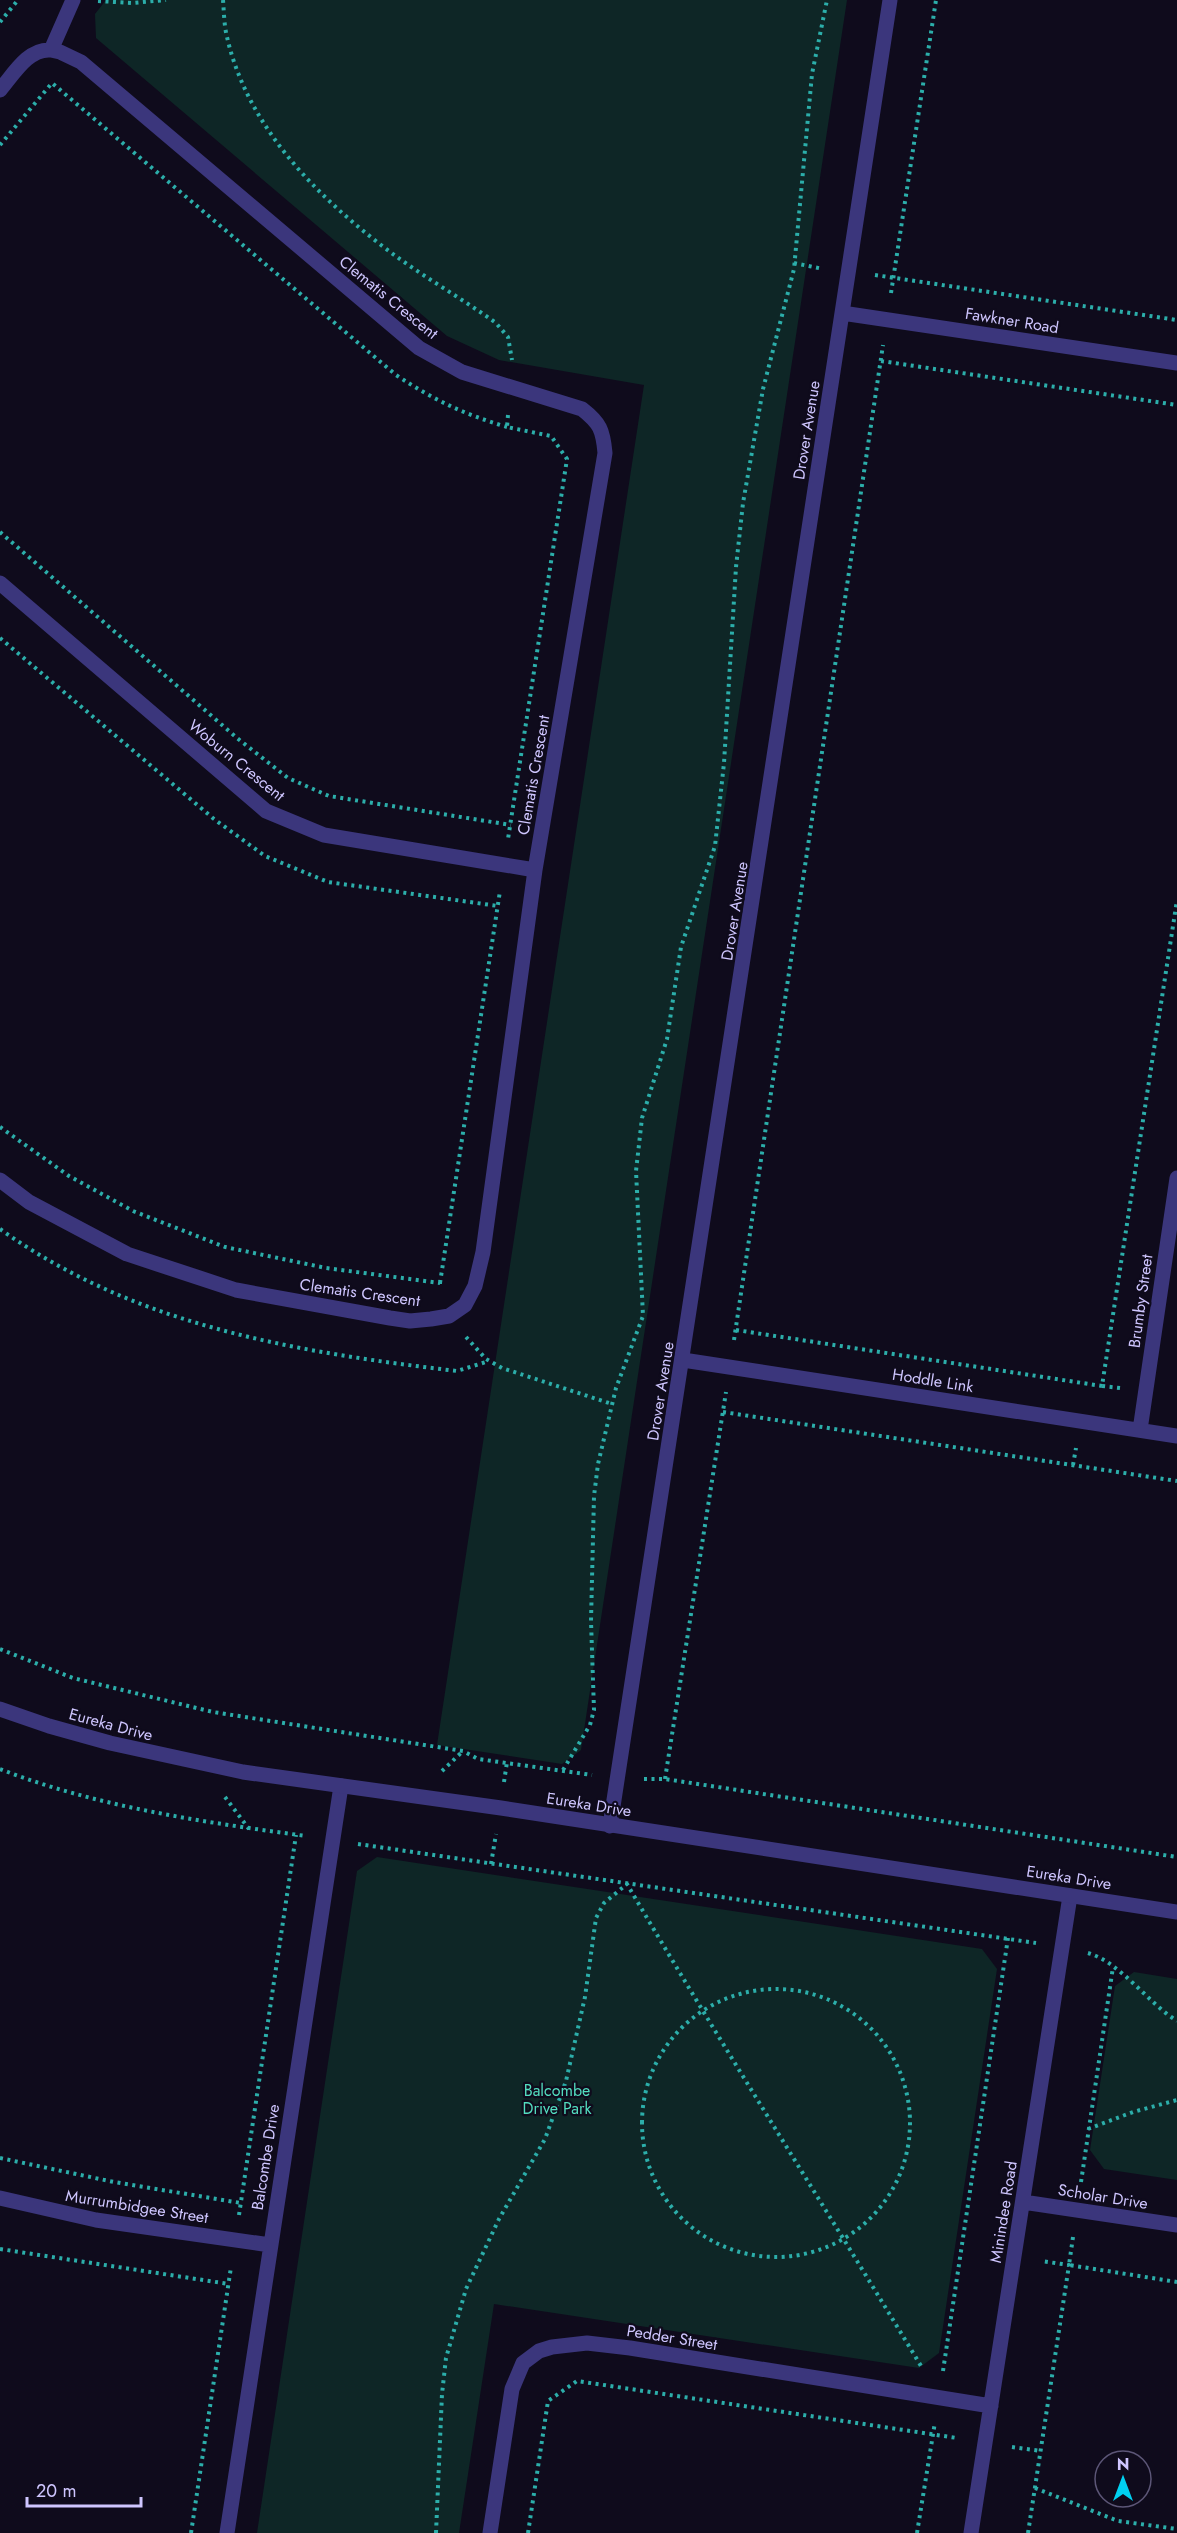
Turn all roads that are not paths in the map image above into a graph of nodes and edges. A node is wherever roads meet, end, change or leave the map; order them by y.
1 (890, 0) edge
2 (72, 1) edge
3 (51, 50) junction
4 (0, 90) edge
5 (842, 313) junction
6 (1177, 363) edge
7 (0, 583) edge
8 (535, 870) junction
9 (1177, 1178) edge
10 (0, 1180) edge
11 (683, 1360) junction
12 (1140, 1430) junction
13 (1177, 1436) edge
14 (0, 1708) edge
15 (340, 1786) junction
16 (610, 1826) junction
17 (1070, 1896) junction
18 (1177, 1912) edge
19 (0, 2198) edge
20 (1023, 2202) junction
21 (1177, 2226) edge
22 (270, 2245) junction
23 (991, 2406) junction
24 (227, 2533) edge
25 (490, 2533) edge
26 (971, 2533) edge

1 - 5 street, Drover Avenue
2 - 3 street
3 - 4 street
3 - 8 street, Clematis Crescent
5 - 6 street, Fawkner Road
5 - 11 street, Drover Avenue
7 - 8 street, Woburn Crescent
8 - 10 street, Clematis Crescent
9 - 12 street, Brumby Street
11 - 12 street, Hoddle Link
11 - 16 street, Drover Avenue
12 - 13 street, Hoddle Link
14 - 15 street, Eureka Drive
15 - 16 street, Eureka Drive
15 - 22 street, Balcombe Drive
16 - 17 street, Eureka Drive
17 - 18 street, Eureka Drive
17 - 20 street, Minindee Road
19 - 22 street, Murrumbidgee Street
20 - 21 street, Scholar Drive
20 - 23 street, Minindee Road
22 - 24 street, Balcombe Drive
23 - 25 street, Pedder Street
23 - 26 street, Minindee Road

